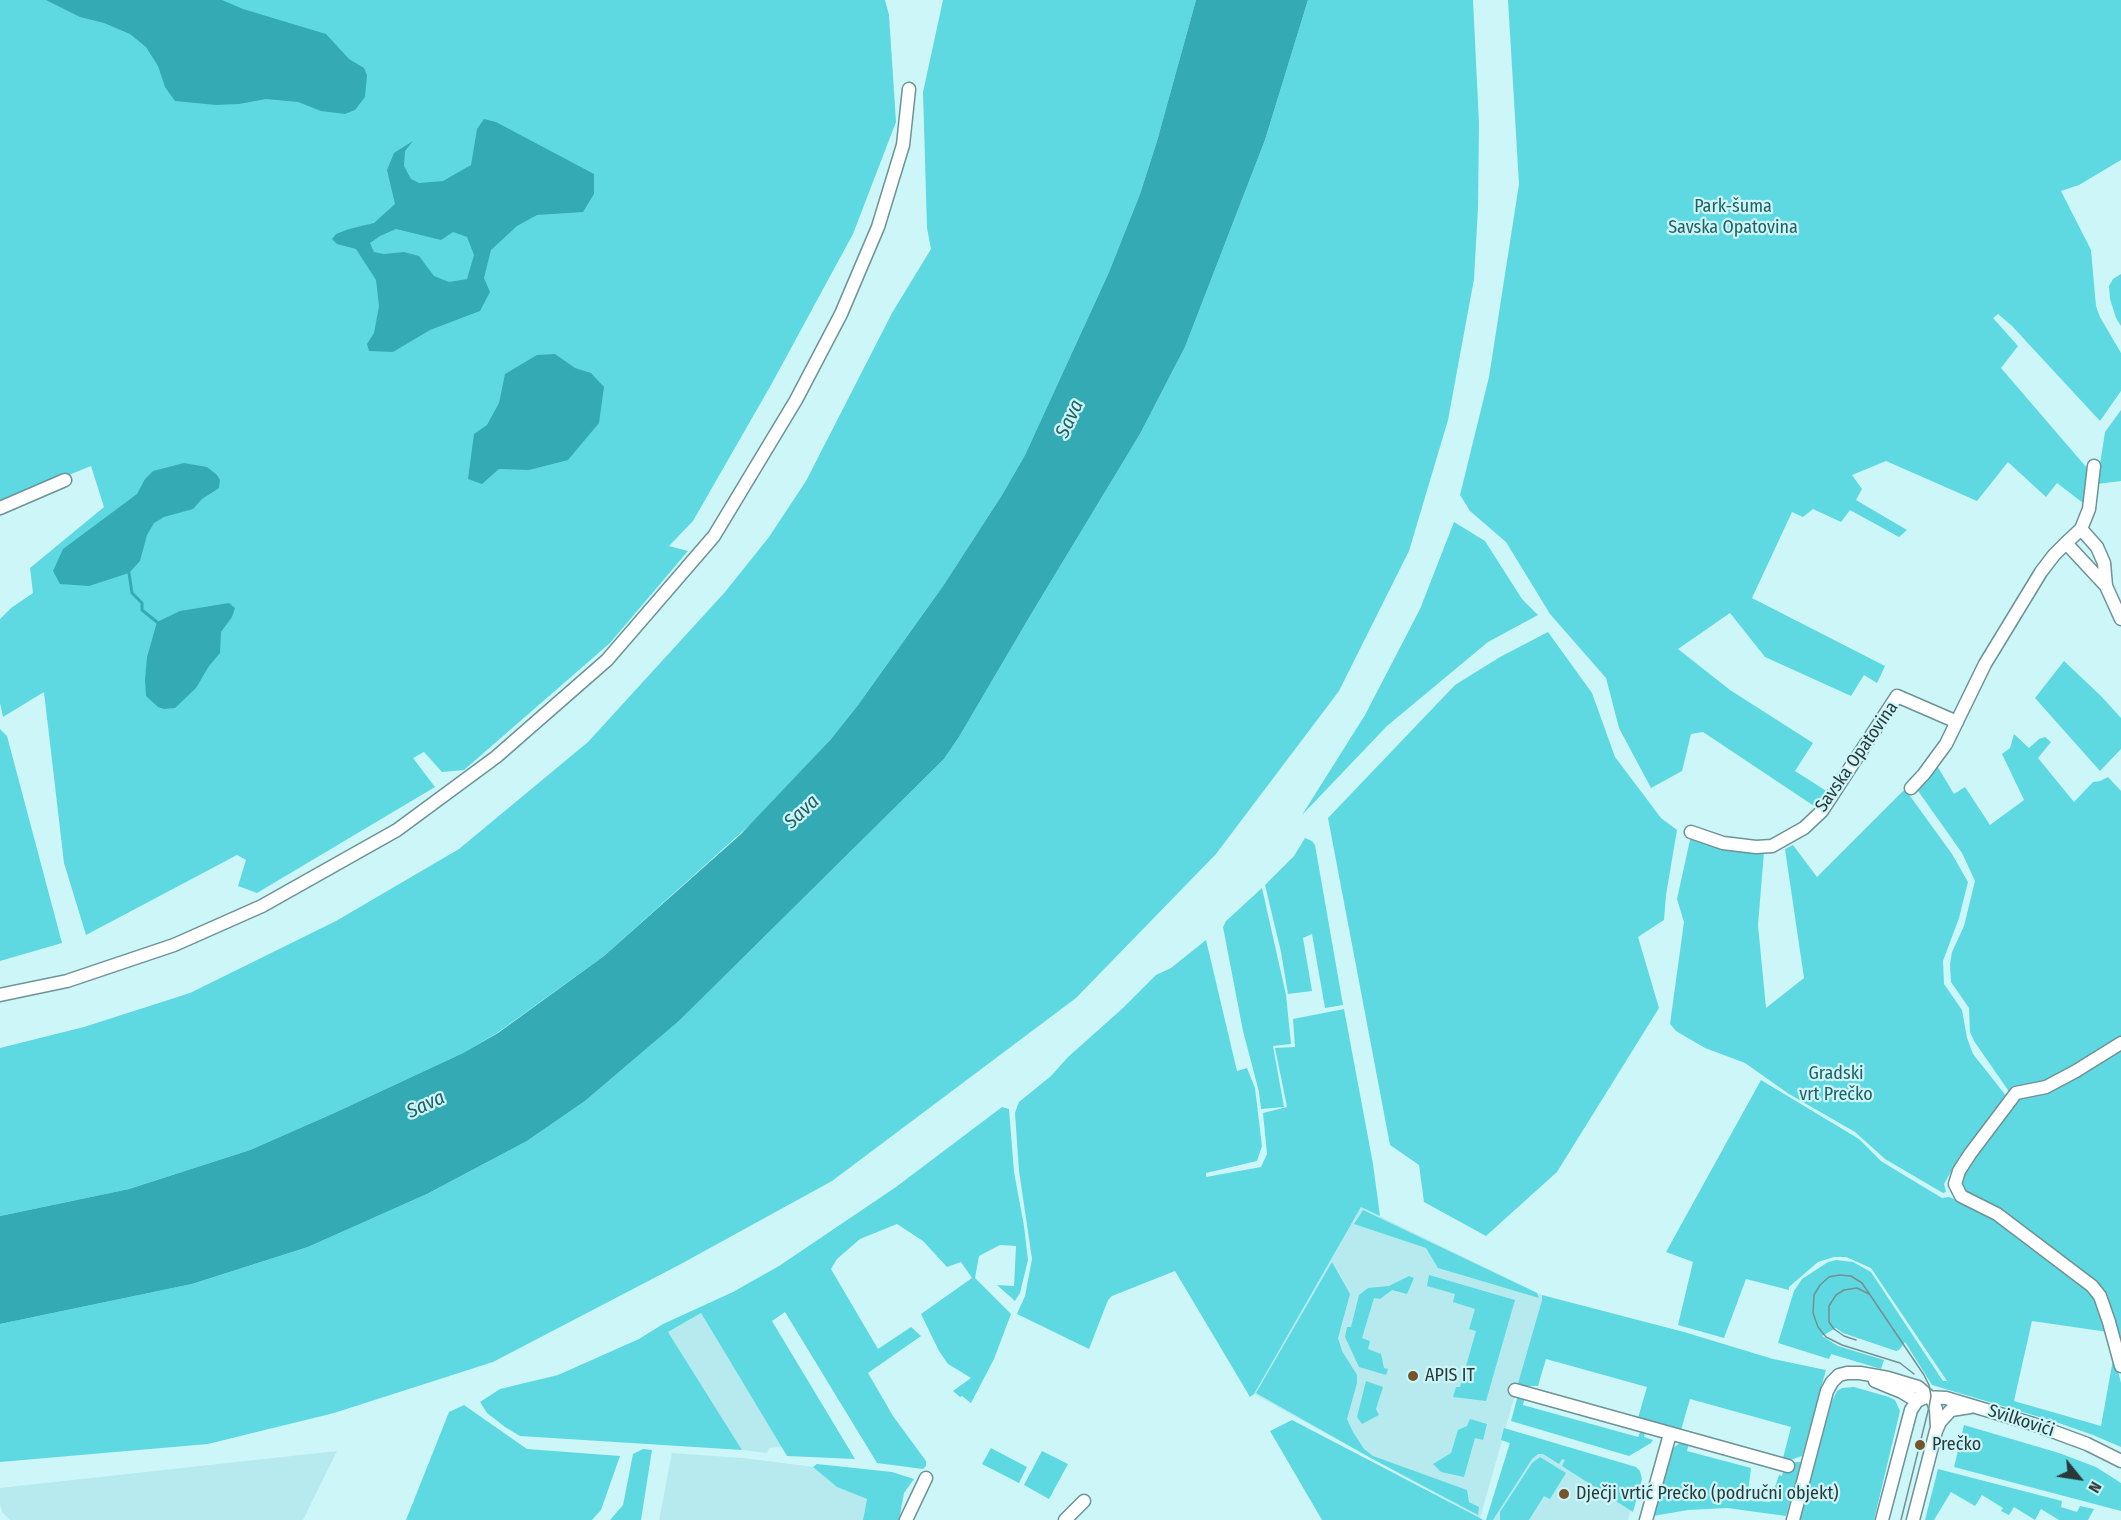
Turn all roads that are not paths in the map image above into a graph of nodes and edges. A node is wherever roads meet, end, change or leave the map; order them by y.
1 (909, 90) dead end
2 (2094, 466) dead end
3 (65, 480) dead end
4 (0, 508) edge
5 (2081, 529) junction
6 (2066, 543) junction
7 (2106, 586) junction
8 (2121, 619) edge
9 (1958, 722) junction
10 (1911, 788) dead end
11 (1691, 832) dead end
12 (0, 995) edge
13 (2121, 1043) edge
14 (2121, 1366) edge
15 (1860, 1373) junction
16 (1515, 1390) dead end
17 (1931, 1396) junction
18 (1917, 1401) junction
19 (1980, 1407) junction
20 (1937, 1428) junction
21 (1670, 1434) junction
22 (2121, 1461) edge
23 (1788, 1466) dead end
24 (926, 1478) dead end
25 (1084, 1501) dead end
26 (906, 1520) edge
27 (1065, 1520) edge
28 (1646, 1520) edge
29 (1793, 1520) edge
30 (1882, 1520) edge
31 (1913, 1520) edge

1 - 12 street
2 - 5 street
3 - 4 street
5 - 6 street
5 - 7 street
6 - 7 street
6 - 9 street
7 - 8 street
9 - 10 street
9 - 11 street, Savska Opatovina
13 - 14 street
15 - 17 street, Svilkovići
15 - 18 street
15 - 29 street
16 - 21 street
17 - 18 street
17 - 19 street, Svilkovići
17 - 20 street
18 - 30 street
19 - 20 street
19 - 22 street, Svilkovići
20 - 31 street
21 - 23 street
21 - 28 street
24 - 26 street
25 - 27 street

